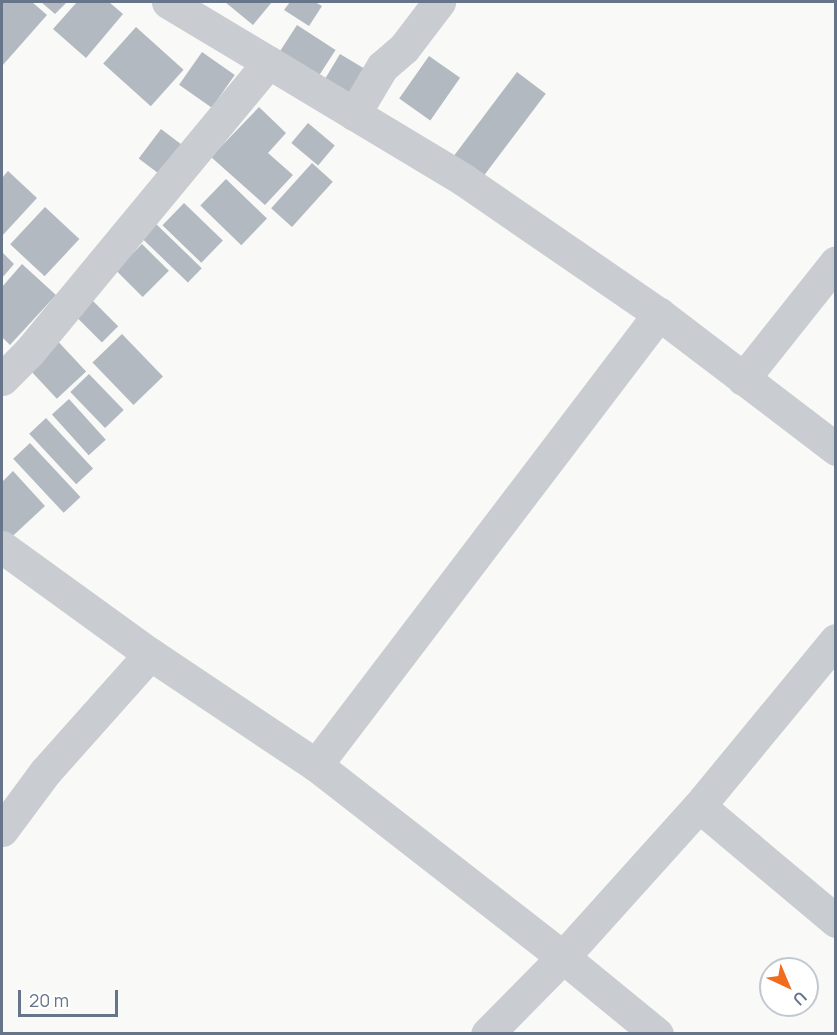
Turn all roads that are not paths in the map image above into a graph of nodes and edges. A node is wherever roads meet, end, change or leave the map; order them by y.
1 (168, 2) edge
2 (439, 2) edge
3 (269, 62) junction
4 (354, 114) junction
5 (836, 262) edge
6 (658, 314) junction
7 (2, 379) edge
8 (743, 379) junction
9 (836, 449) edge
10 (2, 547) edge
11 (836, 640) edge
12 (150, 654) junction
13 (316, 765) junction
14 (699, 806) junction
15 (2, 830) edge
16 (836, 921) edge
17 (563, 957) junction
18 (487, 1034) edge
19 (657, 1034) edge

1 - 3 street
2 - 4 street
3 - 4 street
3 - 7 street
4 - 6 street
5 - 8 street
6 - 8 street
6 - 13 street
8 - 9 street
10 - 12 street
11 - 14 street
12 - 13 street
12 - 15 street
13 - 17 street
14 - 16 street
14 - 17 street
17 - 18 street
17 - 19 street

